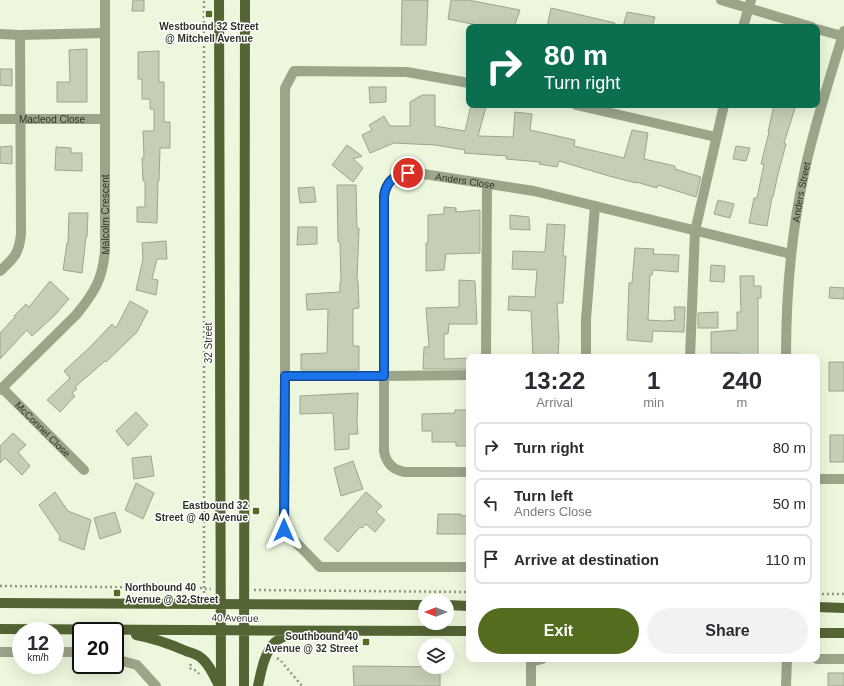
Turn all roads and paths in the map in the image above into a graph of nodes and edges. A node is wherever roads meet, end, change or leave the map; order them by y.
1 (105, 0) edge
2 (204, 0) edge
3 (219, 0) edge
4 (245, 0) edge
5 (721, 0) edge
6 (749, 4) edge
7 (744, 24) edge
8 (804, 24) edge
9 (820, 29) edge
10 (105, 33) junction
11 (0, 34) edge
12 (843, 34) edge
13 (20, 35) junction
14 (466, 82) edge
15 (589, 108) edge
16 (723, 108) edge
17 (0, 119) edge
18 (21, 119) junction
19 (105, 119) junction
20 (716, 137) junction
21 (487, 184) junction
22 (595, 206) junction
23 (695, 231) junction
24 (791, 254) junction
25 (0, 271) edge
26 (486, 354) edge
27 (586, 354) edge
28 (690, 354) edge
29 (786, 354) edge
30 (466, 375) edge
31 (285, 376) junction
32 (384, 376) junction
33 (1, 389) edge
34 (84, 470) dead end
35 (466, 472) edge
36 (820, 479) edge
37 (844, 479) edge
38 (466, 567) edge
39 (820, 594) edge
40 (844, 594) edge
41 (0, 603) edge
42 (204, 604) junction
43 (221, 604) junction
44 (244, 605) junction
45 (418, 605) edge
46 (454, 606) edge
47 (466, 606) edge
48 (820, 607) edge
49 (844, 608) edge
50 (0, 629) edge
51 (72, 630) edge
52 (221, 630) junction
53 (244, 630) junction
54 (124, 631) edge
55 (302, 631) junction
56 (466, 631) edge
57 (124, 633) edge
58 (820, 633) edge
59 (844, 633) edge
60 (0, 652) edge
61 (12, 652) edge
62 (820, 659) edge
63 (844, 659) edge
64 (124, 661) edge
65 (531, 662) edge
66 (787, 662) edge
67 (189, 668) dead end
68 (289, 671) dead end
69 (200, 675) dead end
70 (156, 686) edge
71 (220, 686) edge
72 (244, 686) edge
73 (258, 686) edge
74 (302, 686) edge
75 (531, 686) edge
76 (786, 686) edge

1 - 10 street, Malcolm Crescent
2 - 42 path
3 - 43 main road, 32 Street
4 - 44 main road
5 - 6 street
6 - 7 street
6 - 8 street
9 - 12 street
10 - 13 street
10 - 19 street, Malcolm Crescent
11 - 13 street
12 - 24 street, Anders Street
13 - 18 street
14 - 31 street
15 - 20 street
16 - 20 street
17 - 18 street, Macleod Close
18 - 19 street, Macleod Close
18 - 25 street
19 - 33 street, Malcolm Crescent
20 - 23 street
21 - 22 street, Anders Close
21 - 26 street
21 - 32 street, Anders Close
22 - 23 street, Anders Close
22 - 27 street
23 - 24 street, Anders Close
23 - 28 street
24 - 29 street, Anders Street
30 - 32 street
31 - 32 street
31 - 38 street
32 - 35 street, Anders Close
33 - 34 street, McConnel Close
36 - 37 street
39 - 40 path
41 - 42 main road, 40 Avenue
42 - 43 main road, 40 Avenue
43 - 44 main road, 40 Avenue
43 - 52 main road, 32 Street
44 - 45 main road, 40 Avenue
44 - 53 main road
46 - 47 main road
48 - 49 main road
50 - 51 main road, 40 Avenue
52 - 53 main road, 40 Avenue
52 - 54 main road, 40 Avenue
52 - 71 main road, 32 Street
53 - 55 main road, 40 Avenue
53 - 72 main road
55 - 56 main road, 40 Avenue
55 - 73 main road
57 - 71 main road
58 - 59 main road
60 - 61 street
62 - 63 street
64 - 70 street
65 - 75 street
66 - 76 street
67 - 69 path
68 - 74 path

